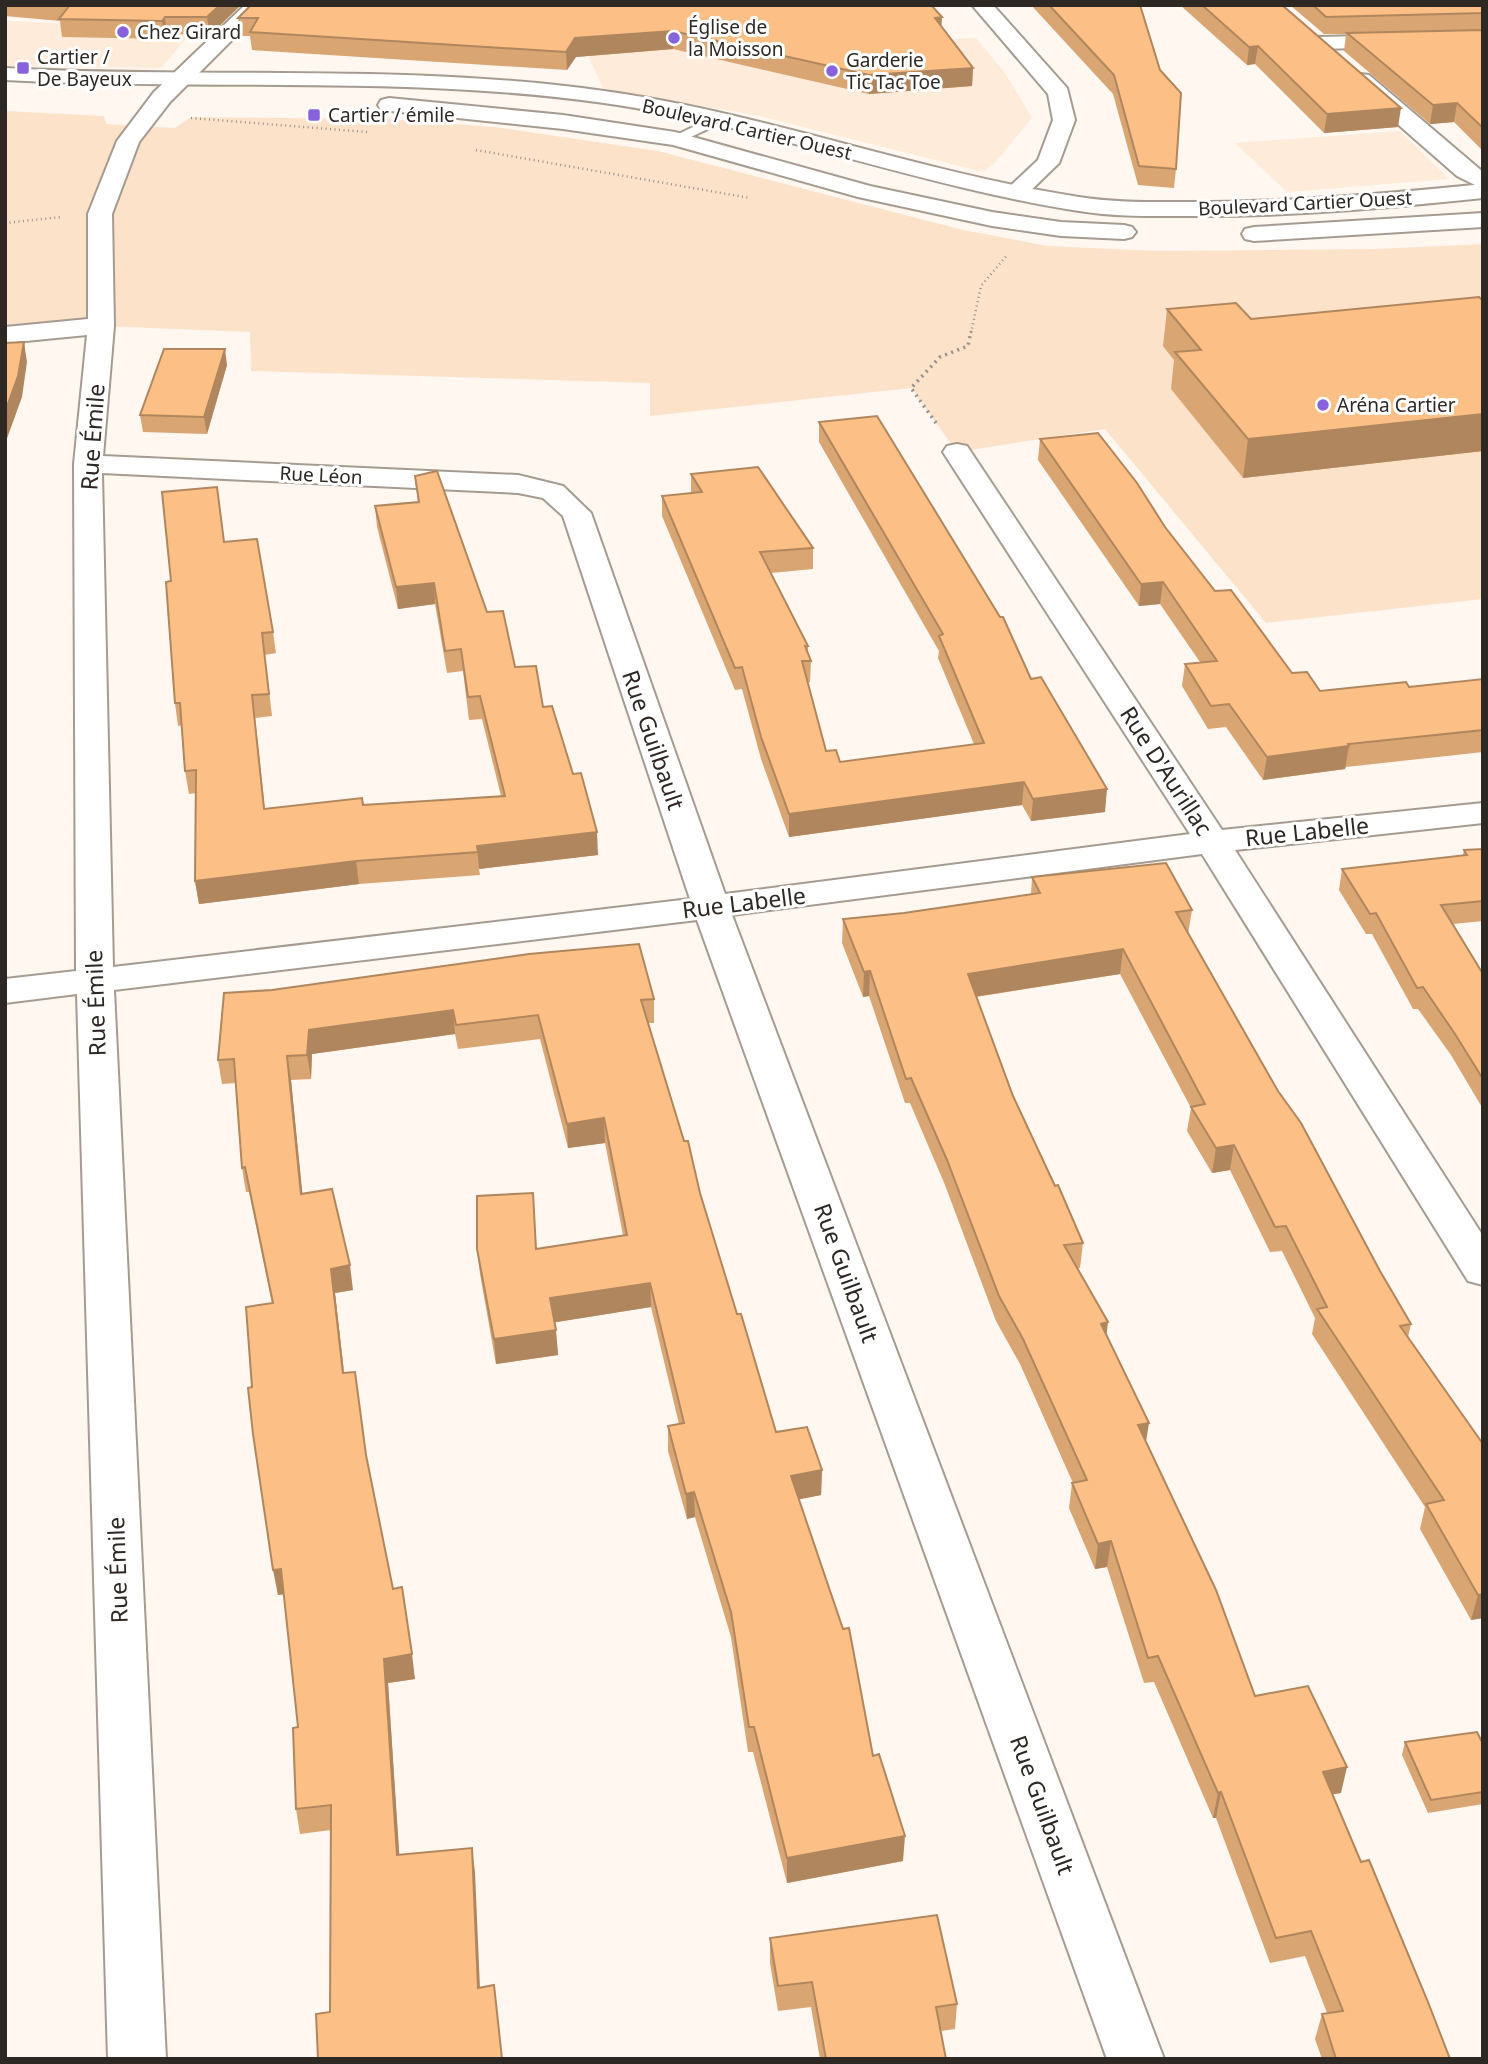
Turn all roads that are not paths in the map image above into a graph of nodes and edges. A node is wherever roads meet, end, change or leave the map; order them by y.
1 (257, 5) edge
2 (982, 5) edge
3 (1483, 39) edge
4 (5, 74) edge
5 (181, 80) junction
6 (56, 99) dead end
7 (313, 103) dead end
8 (155, 105) junction
9 (368, 105) dead end
10 (719, 119) junction
11 (675, 139) junction
12 (1483, 183) edge
13 (1483, 191) edge
14 (1017, 192) junction
15 (1483, 220) edge
16 (1143, 233) dead end
17 (1233, 234) dead end
18 (101, 327) junction
19 (5, 335) edge
20 (957, 452) road end
21 (88, 464) junction
22 (553, 492) joint
23 (1483, 813) edge
24 (1212, 842) junction
25 (710, 907) junction
26 (95, 982) junction
27 (5, 991) edge
28 (1483, 1270) edge
29 (137, 2059) edge
30 (1136, 2059) edge

1 - 5 street, Rue Émile
2 - 14 street
3 - 12 street
4 - 5 street, Boulevard Cartier Ouest
5 - 8 street, Rue Émile
5 - 10 street, Boulevard Cartier Ouest
6 - 8 street
7 - 8 street
8 - 18 street, Rue Émile
9 - 11 street, Boulevard Cartier Ouest
10 - 11 lane
10 - 14 street, Boulevard Cartier Ouest
11 - 16 street, Boulevard Cartier Ouest
13 - 14 street, Boulevard Cartier Ouest
15 - 17 street, Boulevard Cartier Ouest
18 - 19 street
18 - 21 street, Rue Émile
20 - 24 street, Rue D'Aurillac
21 - 22 street, Rue Léon
21 - 26 street, Rue Émile
22 - 25 street, Rue Guilbault
23 - 24 street, Rue Labelle
24 - 25 street, Rue Labelle
24 - 28 street, Rue D'Aurillac
25 - 26 street, Rue Labelle
25 - 30 street, Rue Guilbault
26 - 27 street, Rue Labelle
26 - 29 street, Rue Émile

